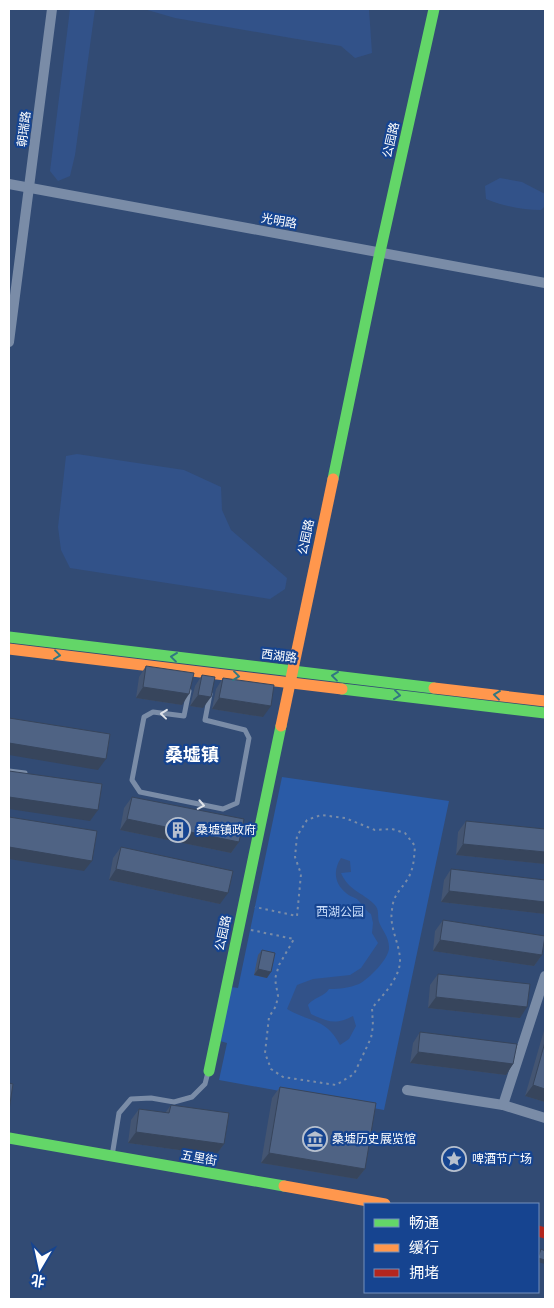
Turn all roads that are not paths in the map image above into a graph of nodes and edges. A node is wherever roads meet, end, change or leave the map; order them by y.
1 (52, 9) edge
2 (434, 9) edge
3 (9, 184) edge
4 (29, 188) junction
5 (380, 252) junction
6 (545, 283) edge
7 (9, 342) edge
8 (9, 637) edge
9 (9, 649) edge
10 (214, 674) junction
11 (291, 677) junction
12 (189, 689) edge
13 (545, 701) edge
14 (545, 713) edge
15 (9, 770) edge
16 (28, 774) edge
17 (545, 976) edge
18 (209, 1071) joint
19 (407, 1090) dead end
20 (503, 1105) junction
21 (545, 1118) edge
22 (9, 1138) edge
23 (112, 1156) junction
24 (379, 1203) edge

1 - 4 street, 朝瑞路
2 - 5 street, 公园路
3 - 4 street, 光明路
4 - 5 street, 光明路
4 - 7 street, 朝瑞路
5 - 6 street, 光明路
5 - 11 street, 公园路
11 -> 8 street, 西湖路
9 -> 10 street, 西湖路
10 -> 11 street, 西湖路
12 -> 10 lane
13 -> 11 street, 西湖路
11 -> 14 street, 西湖路
11 - 18 street, 公园路
15 - 16 lane
17 - 20 street
18 - 23 lane
19 - 20 street
20 - 21 street
22 - 23 street, 五里街
23 - 24 street, 五里街

